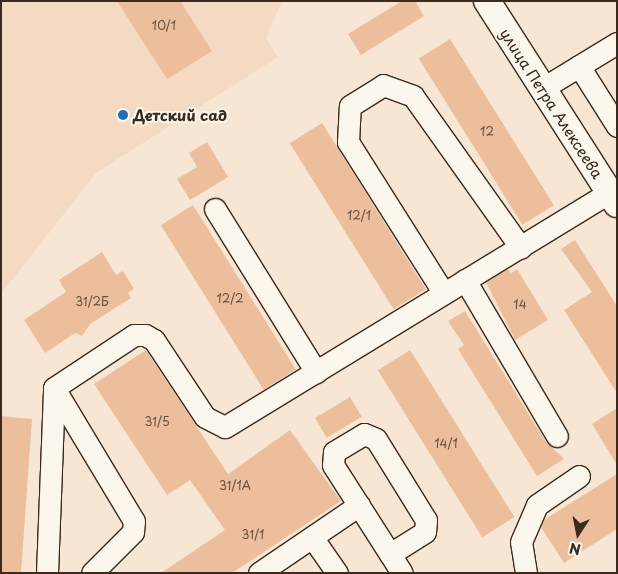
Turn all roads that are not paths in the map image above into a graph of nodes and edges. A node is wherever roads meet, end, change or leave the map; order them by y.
1 (487, 1) edge
2 (617, 43) edge
3 (579, 66) junction
4 (543, 88) junction
5 (617, 126) edge
6 (613, 199) edge
7 (215, 209) dead end
8 (521, 248) junction
9 (465, 280) junction
10 (443, 292) junction
11 (316, 372) junction
12 (54, 388) junction
13 (557, 436) dead end
14 (579, 476) dead end
15 (359, 506) junction
16 (312, 537) junction
17 (390, 554) junction
18 (47, 573) edge
19 (92, 573) edge
20 (259, 573) edge
21 (337, 573) edge
22 (402, 573) edge
23 (526, 573) edge

1 - 4 main road, улица Петра Алексеева
2 - 3 lane
3 - 4 lane
3 - 5 lane
4 - 6 main road, улица Петра Алексеева
6 - 8 lane
7 - 11 lane
8 - 9 lane
8 - 10 lane
9 - 10 lane
9 - 13 lane
10 - 11 lane
11 - 12 lane
12 - 18 lane
12 - 19 lane
14 - 23 lane
15 - 16 lane
15 - 17 lane
15 - 17 lane
16 - 20 lane
16 - 21 lane
17 - 22 lane

